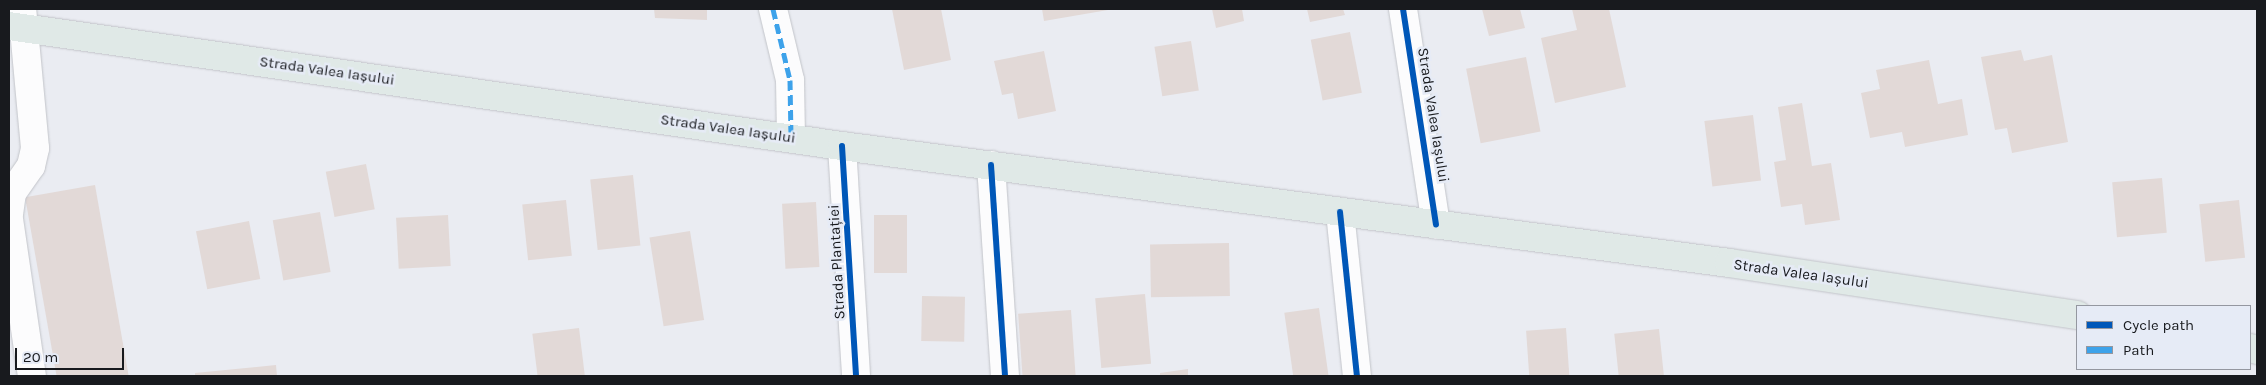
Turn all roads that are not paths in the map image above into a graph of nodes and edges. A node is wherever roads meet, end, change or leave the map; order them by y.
1 (773, 9) edge
2 (1403, 9) edge
3 (17, 21) edge
4 (791, 138) junction
5 (842, 146) junction
6 (991, 165) junction
7 (1340, 212) junction
8 (9, 214) edge
9 (9, 219) edge
10 (1436, 224) junction
11 (2076, 314) edge
12 (32, 376) edge
13 (856, 376) edge
14 (1005, 376) edge
15 (1357, 376) edge

1 - 4 street
2 - 10 street, Strada Valea Iașului
3 - 4 main road, Strada Valea Iașului
3 - 8 street, Strada Valea Iașului
4 - 5 main road, Strada Valea Iașului
5 - 6 main road, Strada Valea Iașului
5 - 13 street, Strada Plantației
6 - 7 main road, Strada Valea Iașului
6 - 14 street
7 - 10 main road, Strada Valea Iașului
7 - 15 street
9 - 12 street
10 - 11 main road, Strada Valea Iașului

